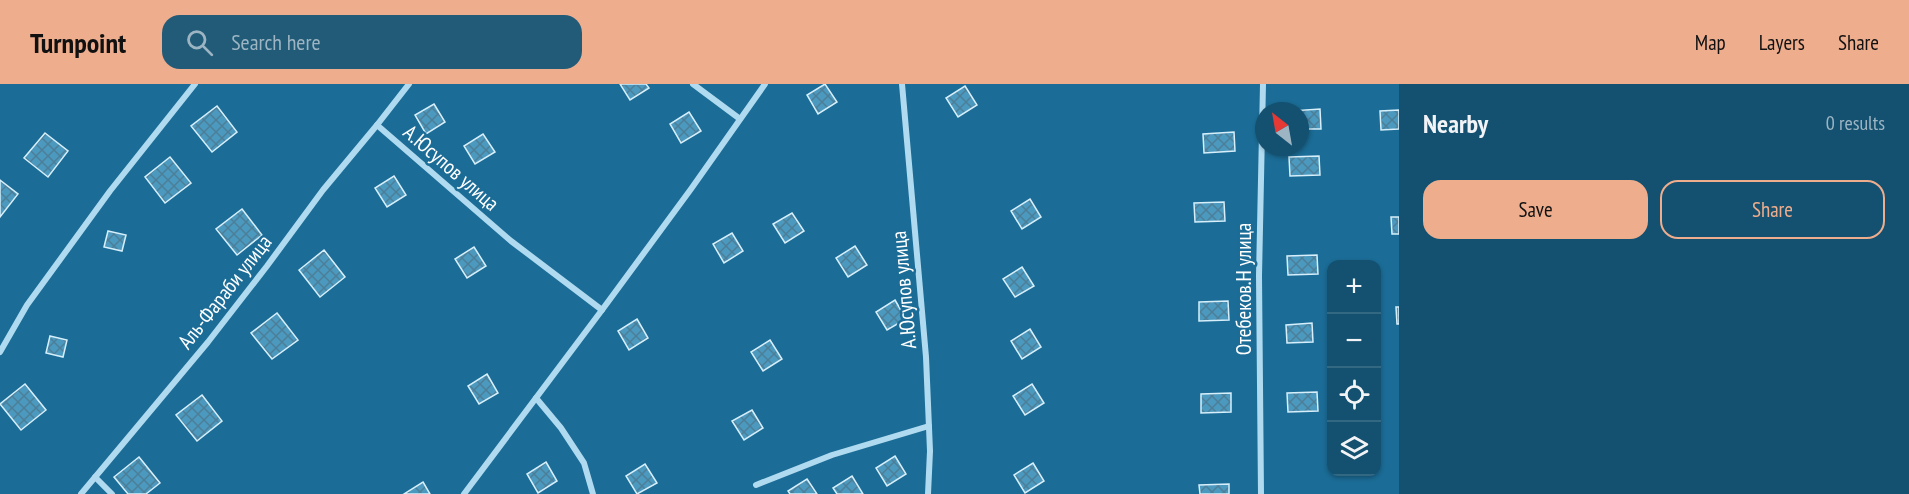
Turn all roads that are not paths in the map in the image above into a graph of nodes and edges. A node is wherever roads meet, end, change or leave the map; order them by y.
1 (195, 84) edge
2 (409, 84) edge
3 (693, 84) edge
4 (765, 84) edge
5 (902, 84) edge
6 (1263, 84) edge
7 (740, 119) junction
8 (377, 125) junction
9 (602, 310) junction
10 (0, 352) edge
11 (536, 398) junction
12 (929, 426) junction
13 (95, 477) junction
14 (756, 485) dead end
15 (81, 494) edge
16 (112, 494) edge
17 (464, 494) edge
18 (592, 494) edge
19 (928, 494) edge
20 (1261, 494) edge

1 - 10 street
2 - 8 street, А.Юсупов улица
3 - 7 street
4 - 7 street
5 - 12 street, А.Юсупов улица
6 - 20 street, Отебеков.Н улица
7 - 9 street
8 - 9 street, А.Юсупов улица
8 - 13 street, Аль-Фараби улица
9 - 11 street
11 - 17 street
11 - 18 street
12 - 14 street
12 - 19 street, А.Юсупов улица
13 - 15 street, Аль-Фараби улица
13 - 16 street

